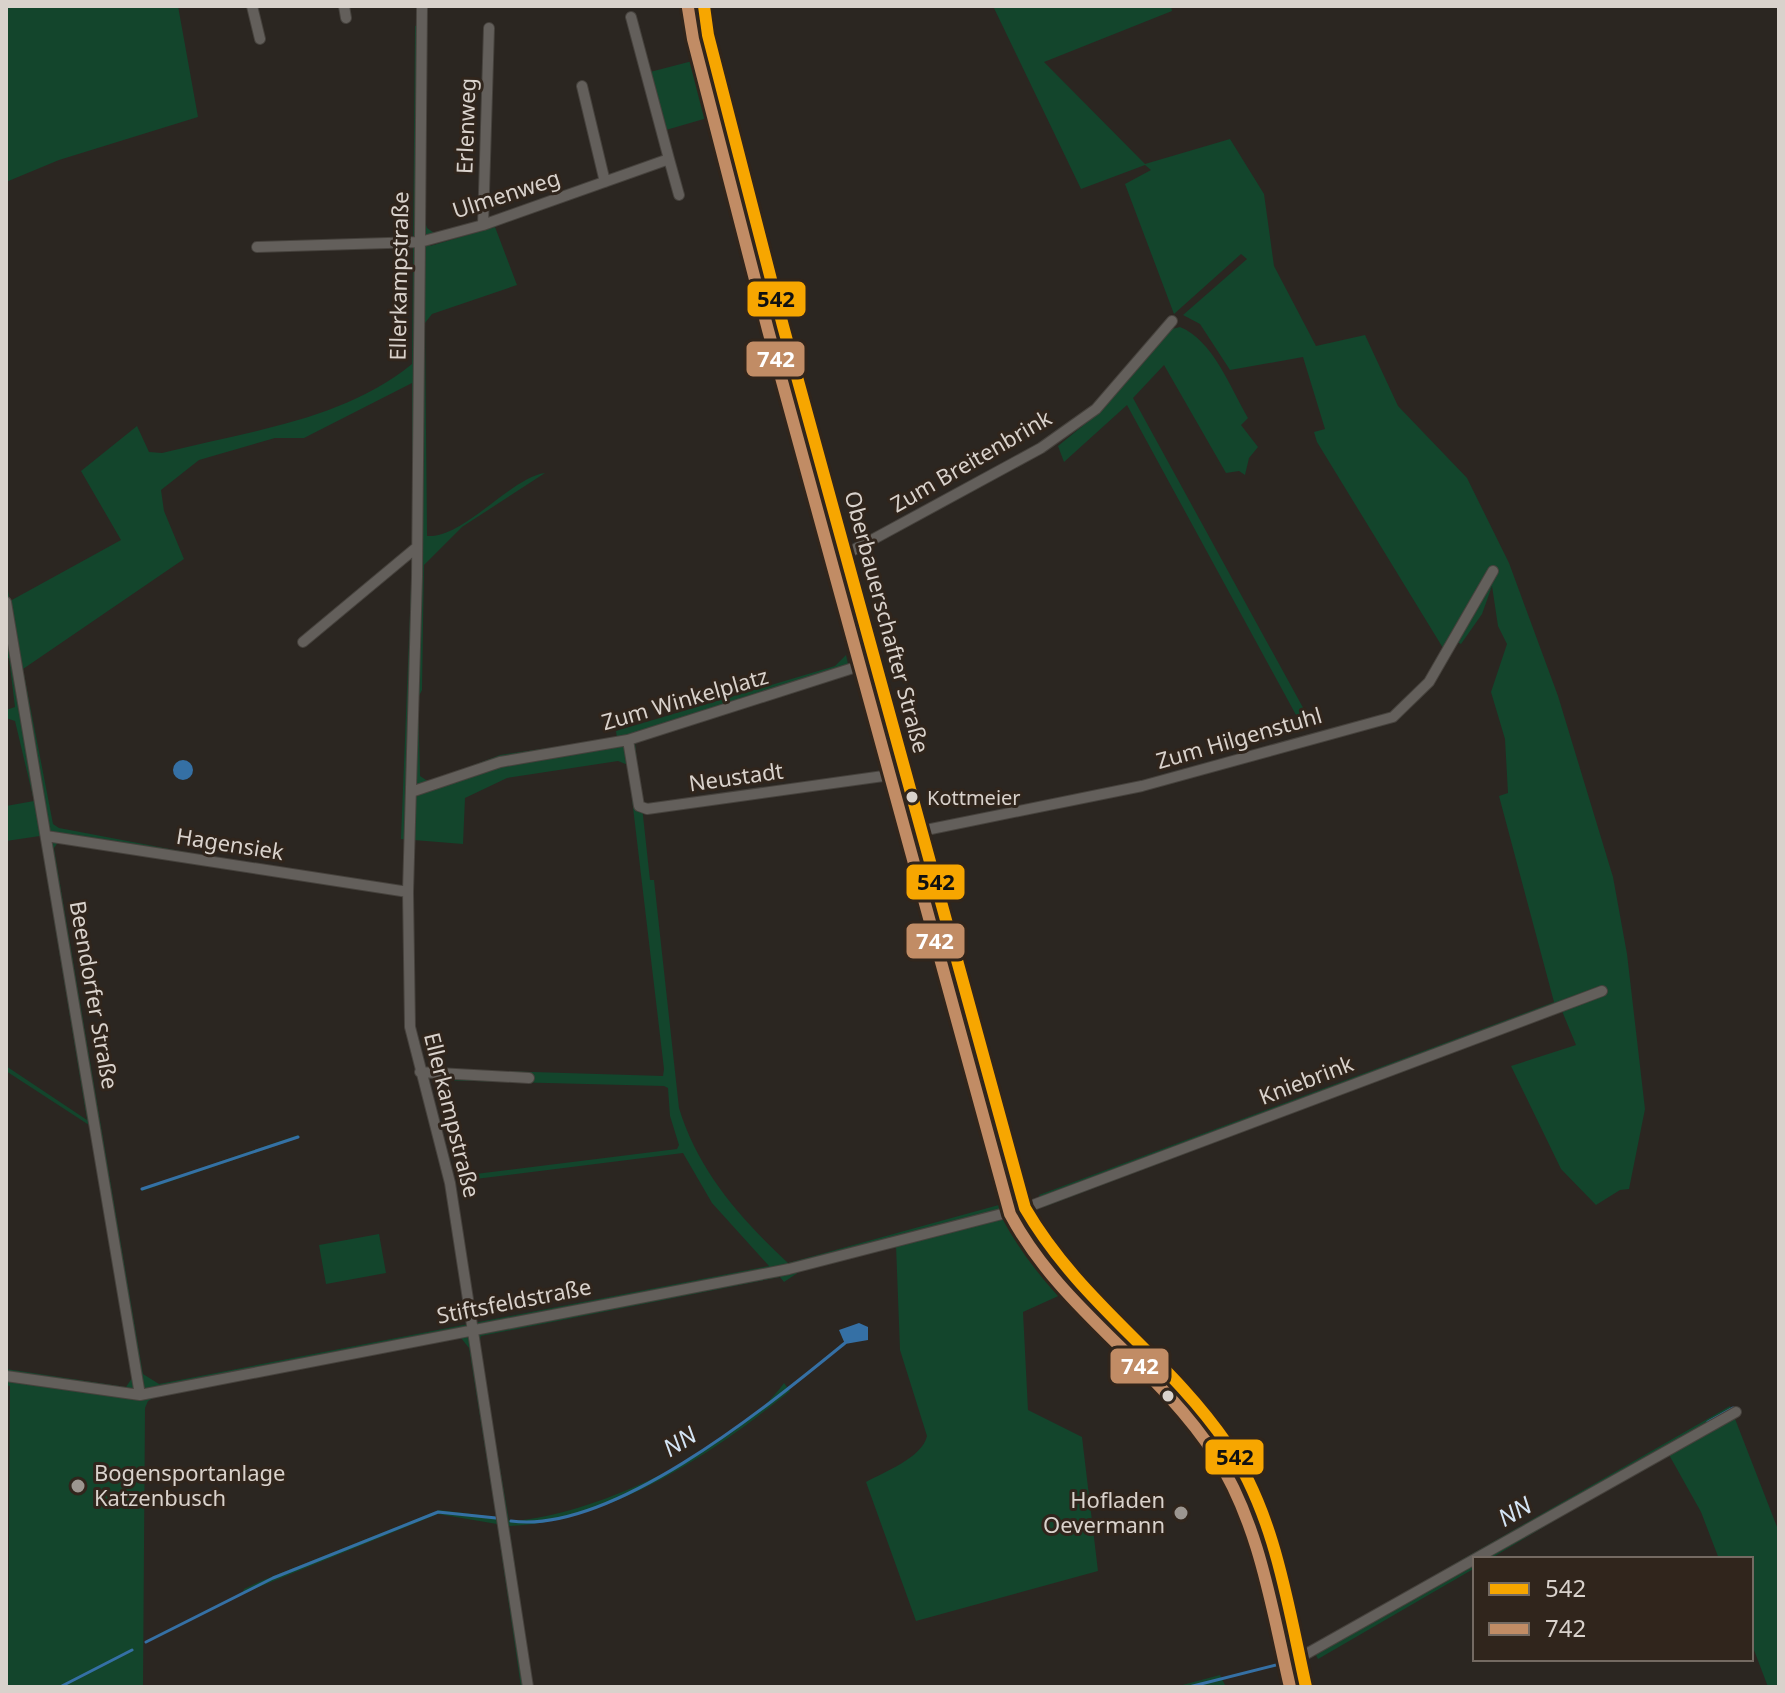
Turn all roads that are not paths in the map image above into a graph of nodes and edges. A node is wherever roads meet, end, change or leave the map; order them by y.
1 (252, 6) edge
2 (344, 6) edge
3 (422, 6) edge
4 (704, 6) edge
5 (631, 17) dead end
6 (346, 18) dead end
7 (489, 28) dead end
8 (260, 39) dead end
9 (582, 86) dead end
10 (669, 159) junction
11 (605, 182) junction
12 (679, 195) dead end
13 (483, 225) junction
14 (420, 242) junction
15 (257, 247) dead end
16 (1172, 321) dead end
17 (417, 547) junction
18 (846, 554) junction
19 (1493, 571) dead end
20 (6, 602) edge
21 (303, 642) dead end
22 (875, 661) junction
23 (628, 740) junction
24 (905, 773) junction
25 (411, 792) junction
26 (921, 831) junction
27 (46, 836) junction
28 (408, 892) junction
29 (1602, 991) dead end
30 (420, 1072) junction
31 (529, 1078) dead end
32 (1025, 1208) junction
33 (474, 1329) junction
34 (6, 1376) edge
35 (140, 1395) junction
36 (1736, 1412) dead end
37 (1478, 1557) edge
38 (1473, 1560) edge
39 (1299, 1658) junction
40 (528, 1687) edge
41 (1306, 1687) edge

1 - 8 street
2 - 6 street
3 - 14 street, Ellerkampstraße
4 - 18 main road, Oberbauerschafter Straße
5 - 10 street
7 - 13 street, Erlenweg
9 - 11 street
10 - 11 street, Ulmenweg
10 - 12 street
11 - 13 street, Ulmenweg
13 - 14 street, Ulmenweg
14 - 15 street, Ulmenweg
14 - 17 street, Ellerkampstraße
16 - 18 street, Zum Breitenbrink
17 - 21 street
17 - 25 street, Ellerkampstraße
18 - 22 main road, Oberbauerschafter Straße
19 - 26 street, Zum Hilgenstuhl
20 - 27 street, Beendorfer Straße
22 - 23 street, Zum Winkelplatz
22 - 24 main road, Oberbauerschafter Straße
23 - 24 street, Neustadt
23 - 25 street, Zum Winkelplatz
24 - 26 main road, Oberbauerschafter Straße
25 - 28 street, Ellerkampstraße
26 - 32 main road, Oberbauerschafter Straße
27 - 28 street, Hagensiek
27 - 35 street, Beendorfer Straße
28 - 30 street, Ellerkampstraße
29 - 32 street, Kniebrink
30 - 31 street
30 - 33 street, Ellerkampstraße
32 - 33 street, Stiftsfeldstraße
32 - 39 main road, Oberbauerschafter Straße
33 - 35 street, Stiftsfeldstraße
33 - 40 street, Ellerkampstraße
34 - 35 street, Stiftsfeldstraße
36 - 37 street
38 - 39 street
39 - 41 main road, Oberbauerschafter Straße

